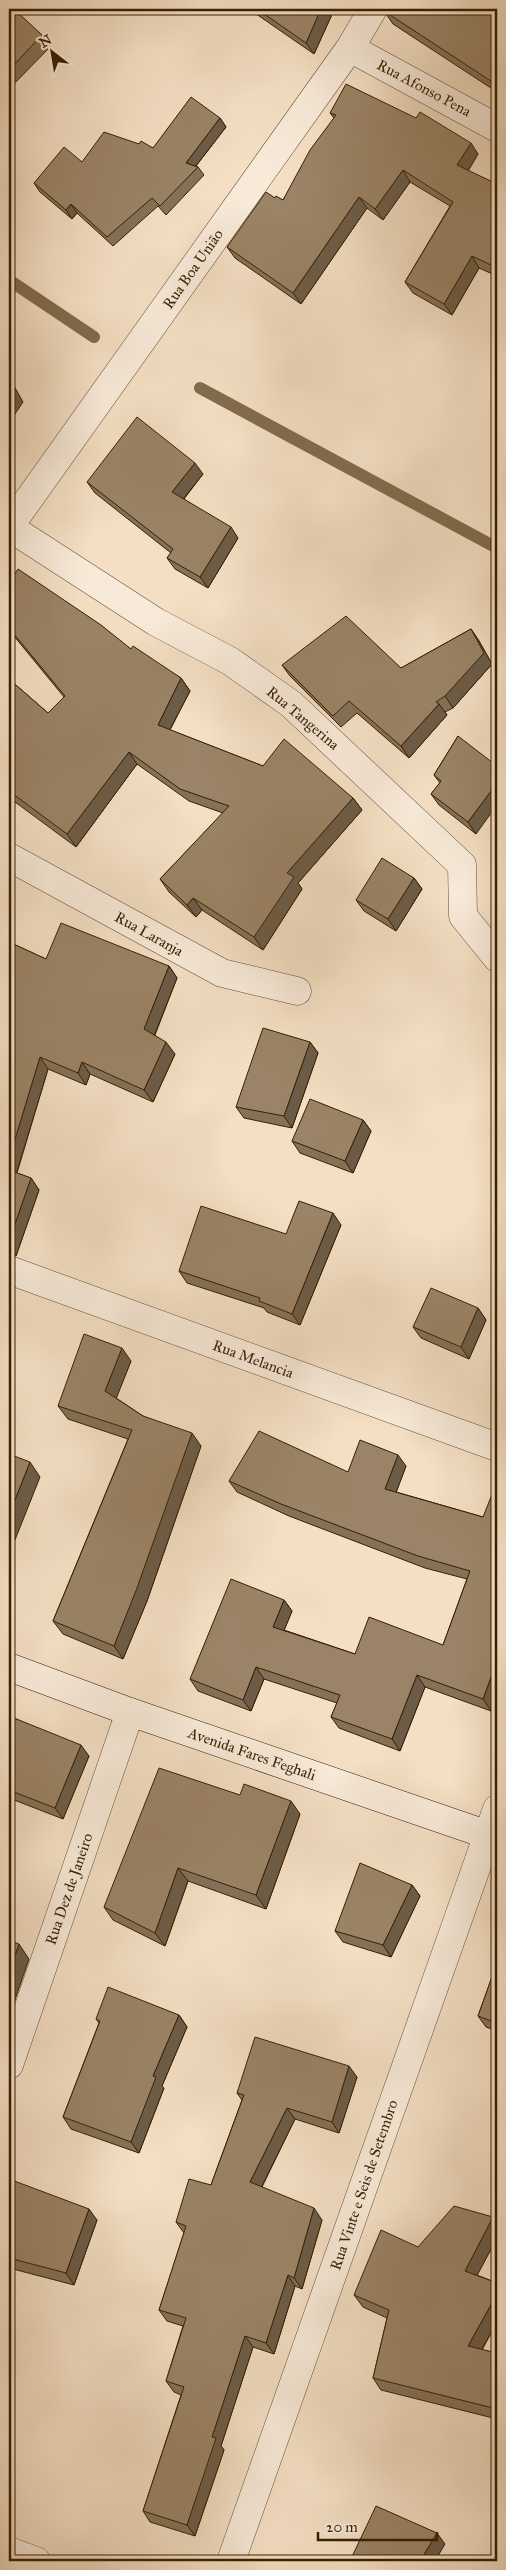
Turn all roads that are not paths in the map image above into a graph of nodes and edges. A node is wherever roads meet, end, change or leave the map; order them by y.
1 (373, 9) edge
2 (350, 48) junction
3 (497, 128) edge
4 (9, 527) edge
5 (9, 856) edge
6 (497, 958) edge
7 (297, 991) dead end
8 (9, 1270) edge
9 (497, 1447) edge
10 (9, 1667) edge
11 (130, 1712) junction
12 (497, 1809) edge
13 (492, 1836) edge
14 (9, 2065) edge
15 (9, 2551) edge
16 (36, 2561) edge
17 (231, 2561) edge

1 - 2 street, Rua Boa União
2 - 3 street, Rua Afonso Pena
2 - 4 street, Rua Boa União
4 - 6 street, Rua Tangerina
5 - 7 street, Rua Laranja
8 - 9 street, Rua Melancia
10 - 11 street, Avenida Fares Feghali
11 - 13 street, Avenida Fares Feghali
11 - 14 street, Rua Dez de Janeiro
12 - 13 street, Rua Vinte e Seis de Setembro
13 - 17 street, Rua Vinte e Seis de Setembro
15 - 16 street

